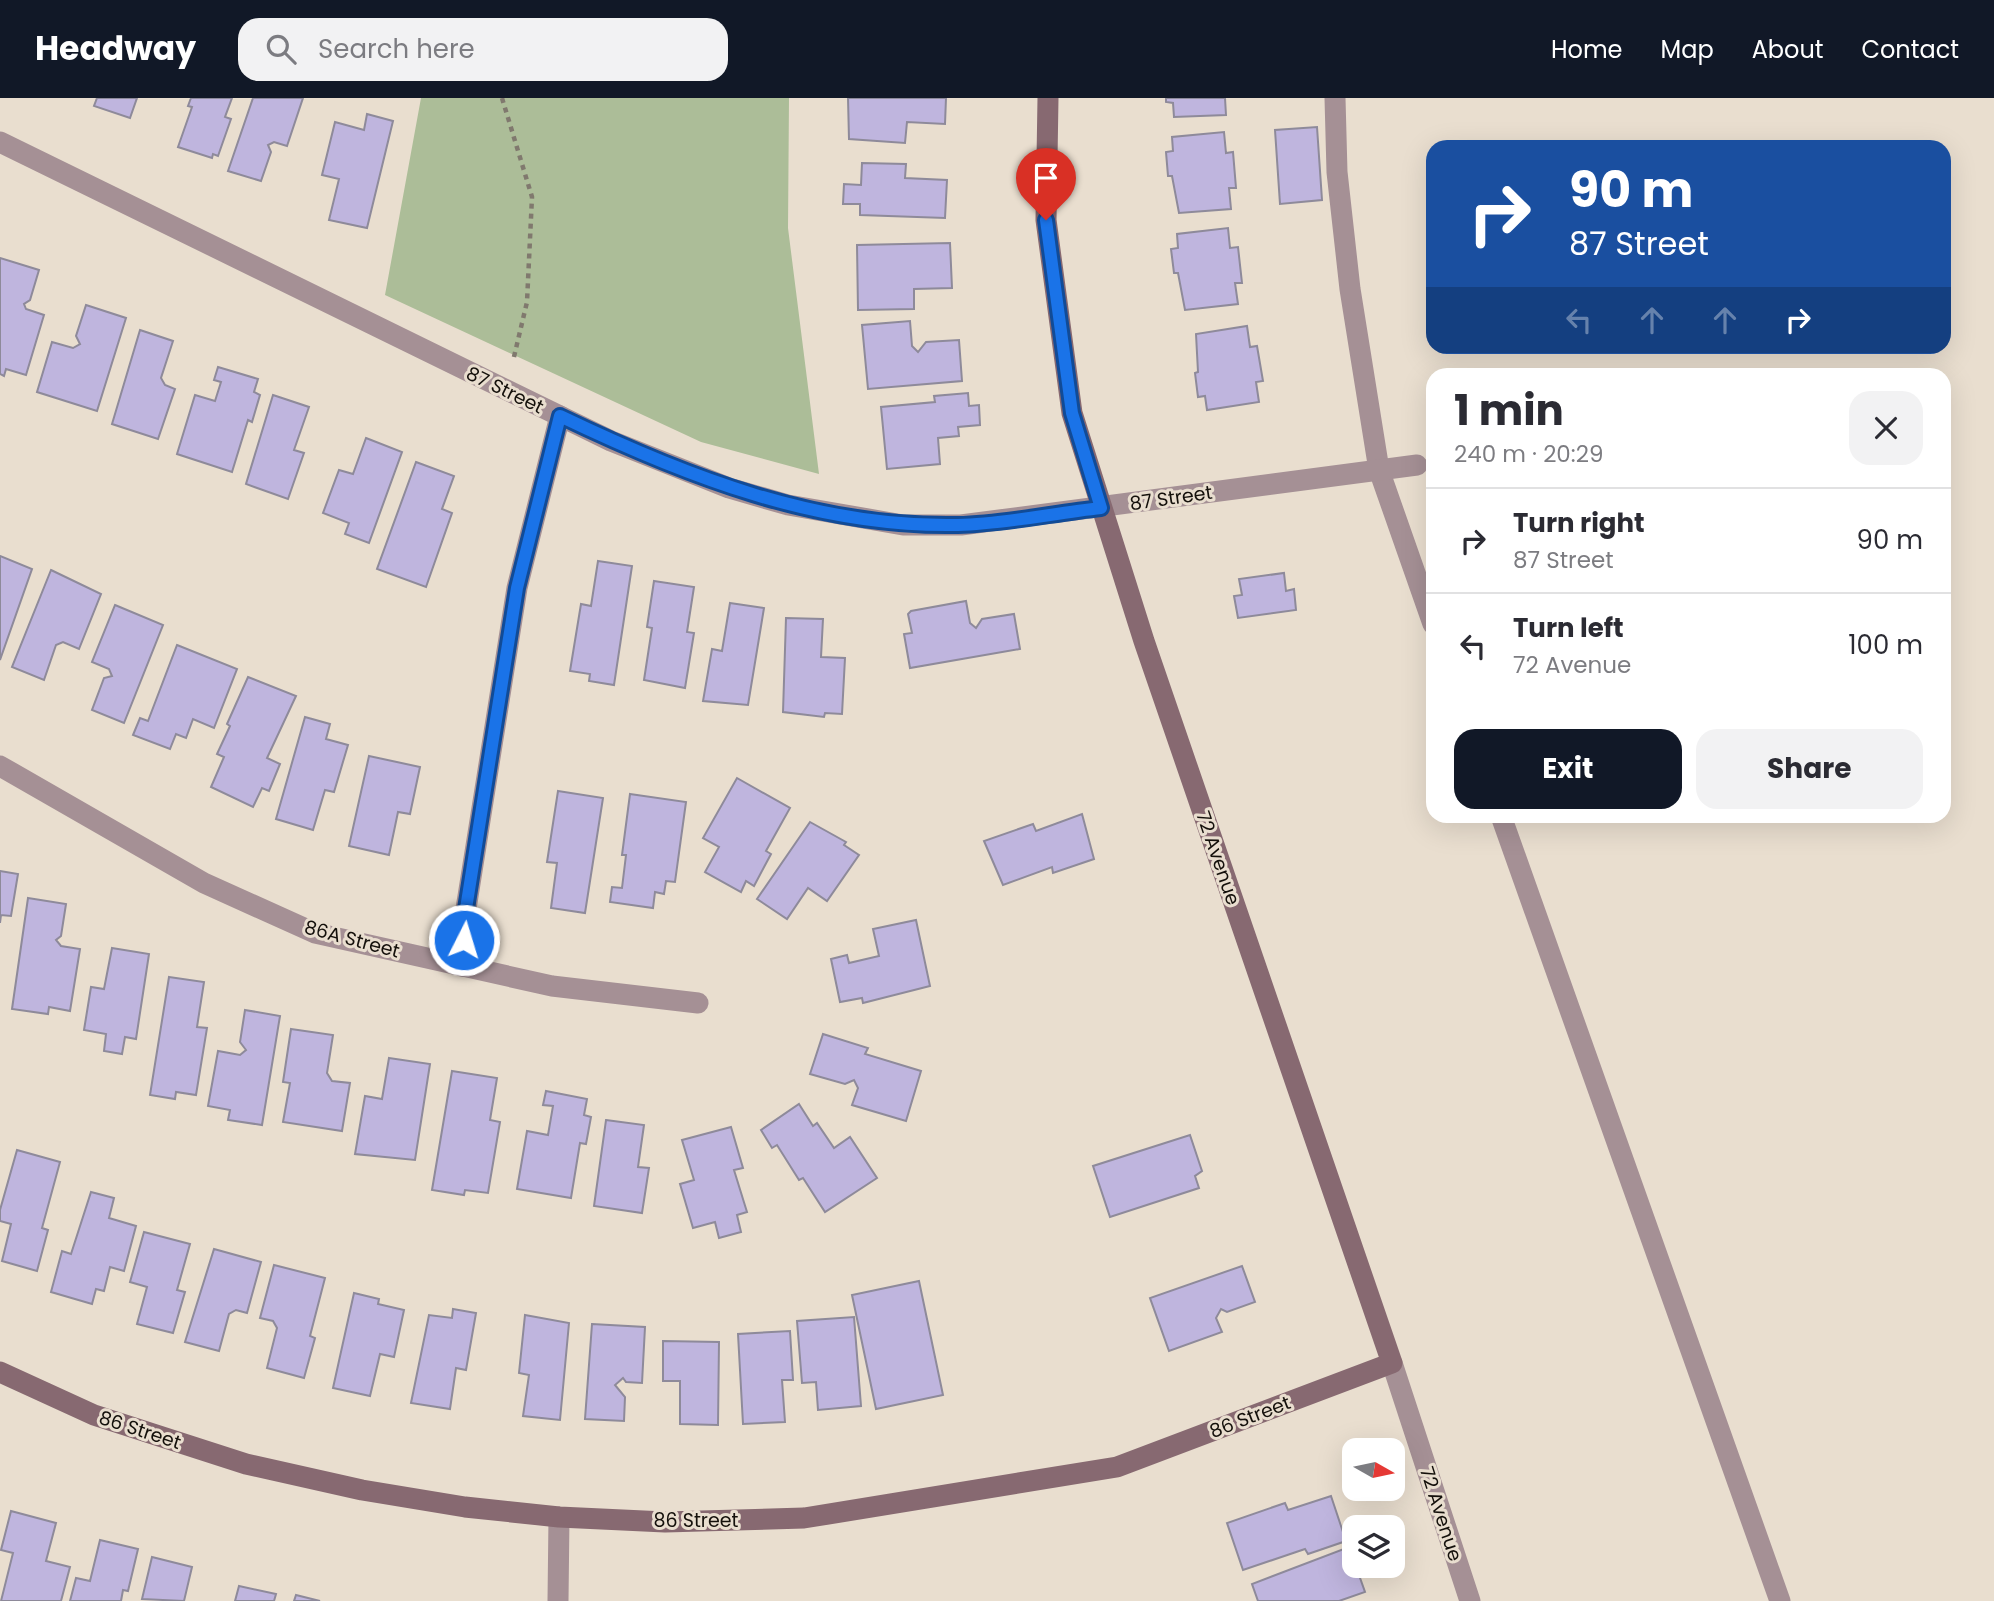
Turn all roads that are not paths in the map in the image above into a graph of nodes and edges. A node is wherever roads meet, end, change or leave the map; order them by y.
1 (1048, 98) edge
2 (1335, 98) edge
3 (0, 142) edge
4 (560, 416) junction
5 (1417, 465) dead end
6 (1379, 470) junction
7 (1101, 508) junction
8 (1426, 604) edge
9 (0, 766) edge
10 (1503, 823) edge
11 (462, 966) junction
12 (698, 1003) dead end
13 (1392, 1363) junction
14 (0, 1372) edge
15 (559, 1517) junction
16 (558, 1601) edge
17 (1470, 1601) edge
18 (1780, 1601) edge

1 - 7 street, 72 Avenue
2 - 6 street
3 - 4 street, 87 Street
4 - 7 street, 87 Street
4 - 11 street
5 - 6 street, 87 Street
6 - 7 street, 87 Street
6 - 8 street
7 - 13 street, 72 Avenue
9 - 11 street, 86A Street
10 - 18 street
11 - 12 street, 86A Street
13 - 15 street, 86 Street
13 - 17 street, 72 Avenue
14 - 15 street, 86 Street
15 - 16 street

